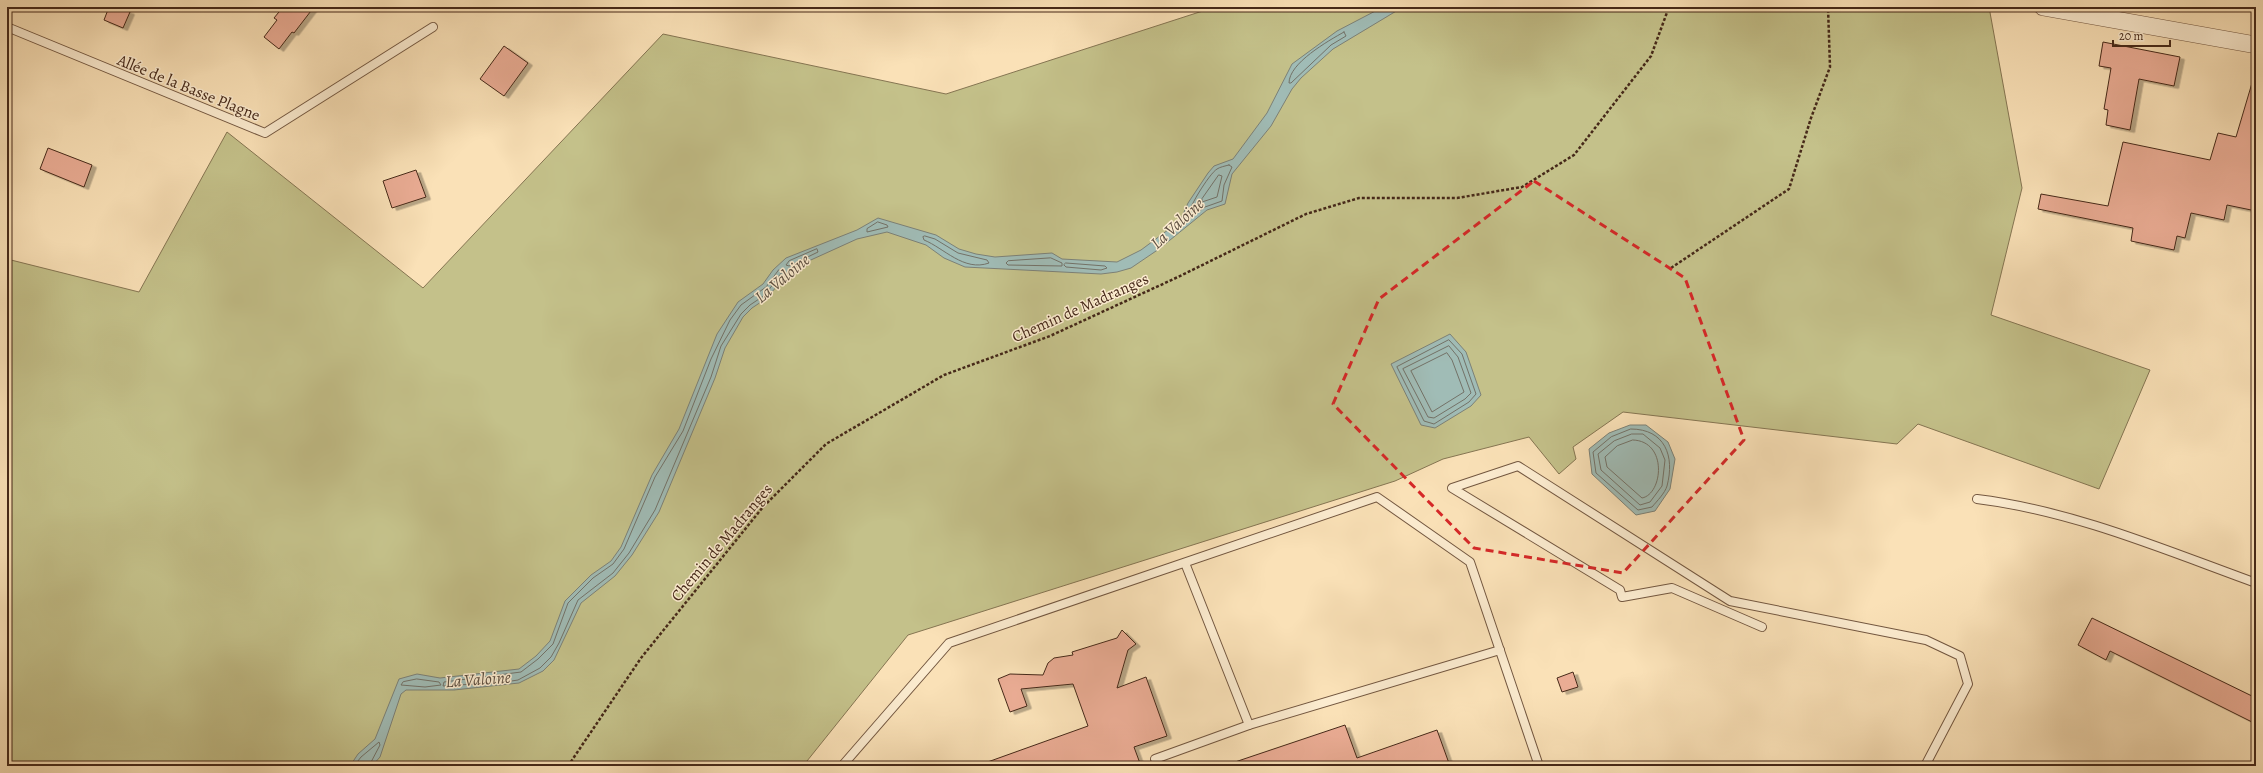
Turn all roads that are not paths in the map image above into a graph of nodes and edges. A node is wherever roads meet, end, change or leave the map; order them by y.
1 (2043, 7) edge
2 (7, 27) edge
3 (433, 27) dead end
4 (2256, 45) edge
5 (1977, 499) dead end
6 (1185, 562) junction
7 (2256, 583) edge
8 (1762, 627) dead end
9 (1500, 650) junction
10 (1249, 725) junction
11 (1155, 759) dead end
12 (842, 766) edge
13 (1539, 766) edge
14 (1925, 766) edge

1 - 4 street
2 - 3 lane, Allée de la Basse Plagne
5 - 7 lane
6 - 9 lane
6 - 10 lane
6 - 12 lane
8 - 14 lane
9 - 10 lane
9 - 13 lane
10 - 11 lane

